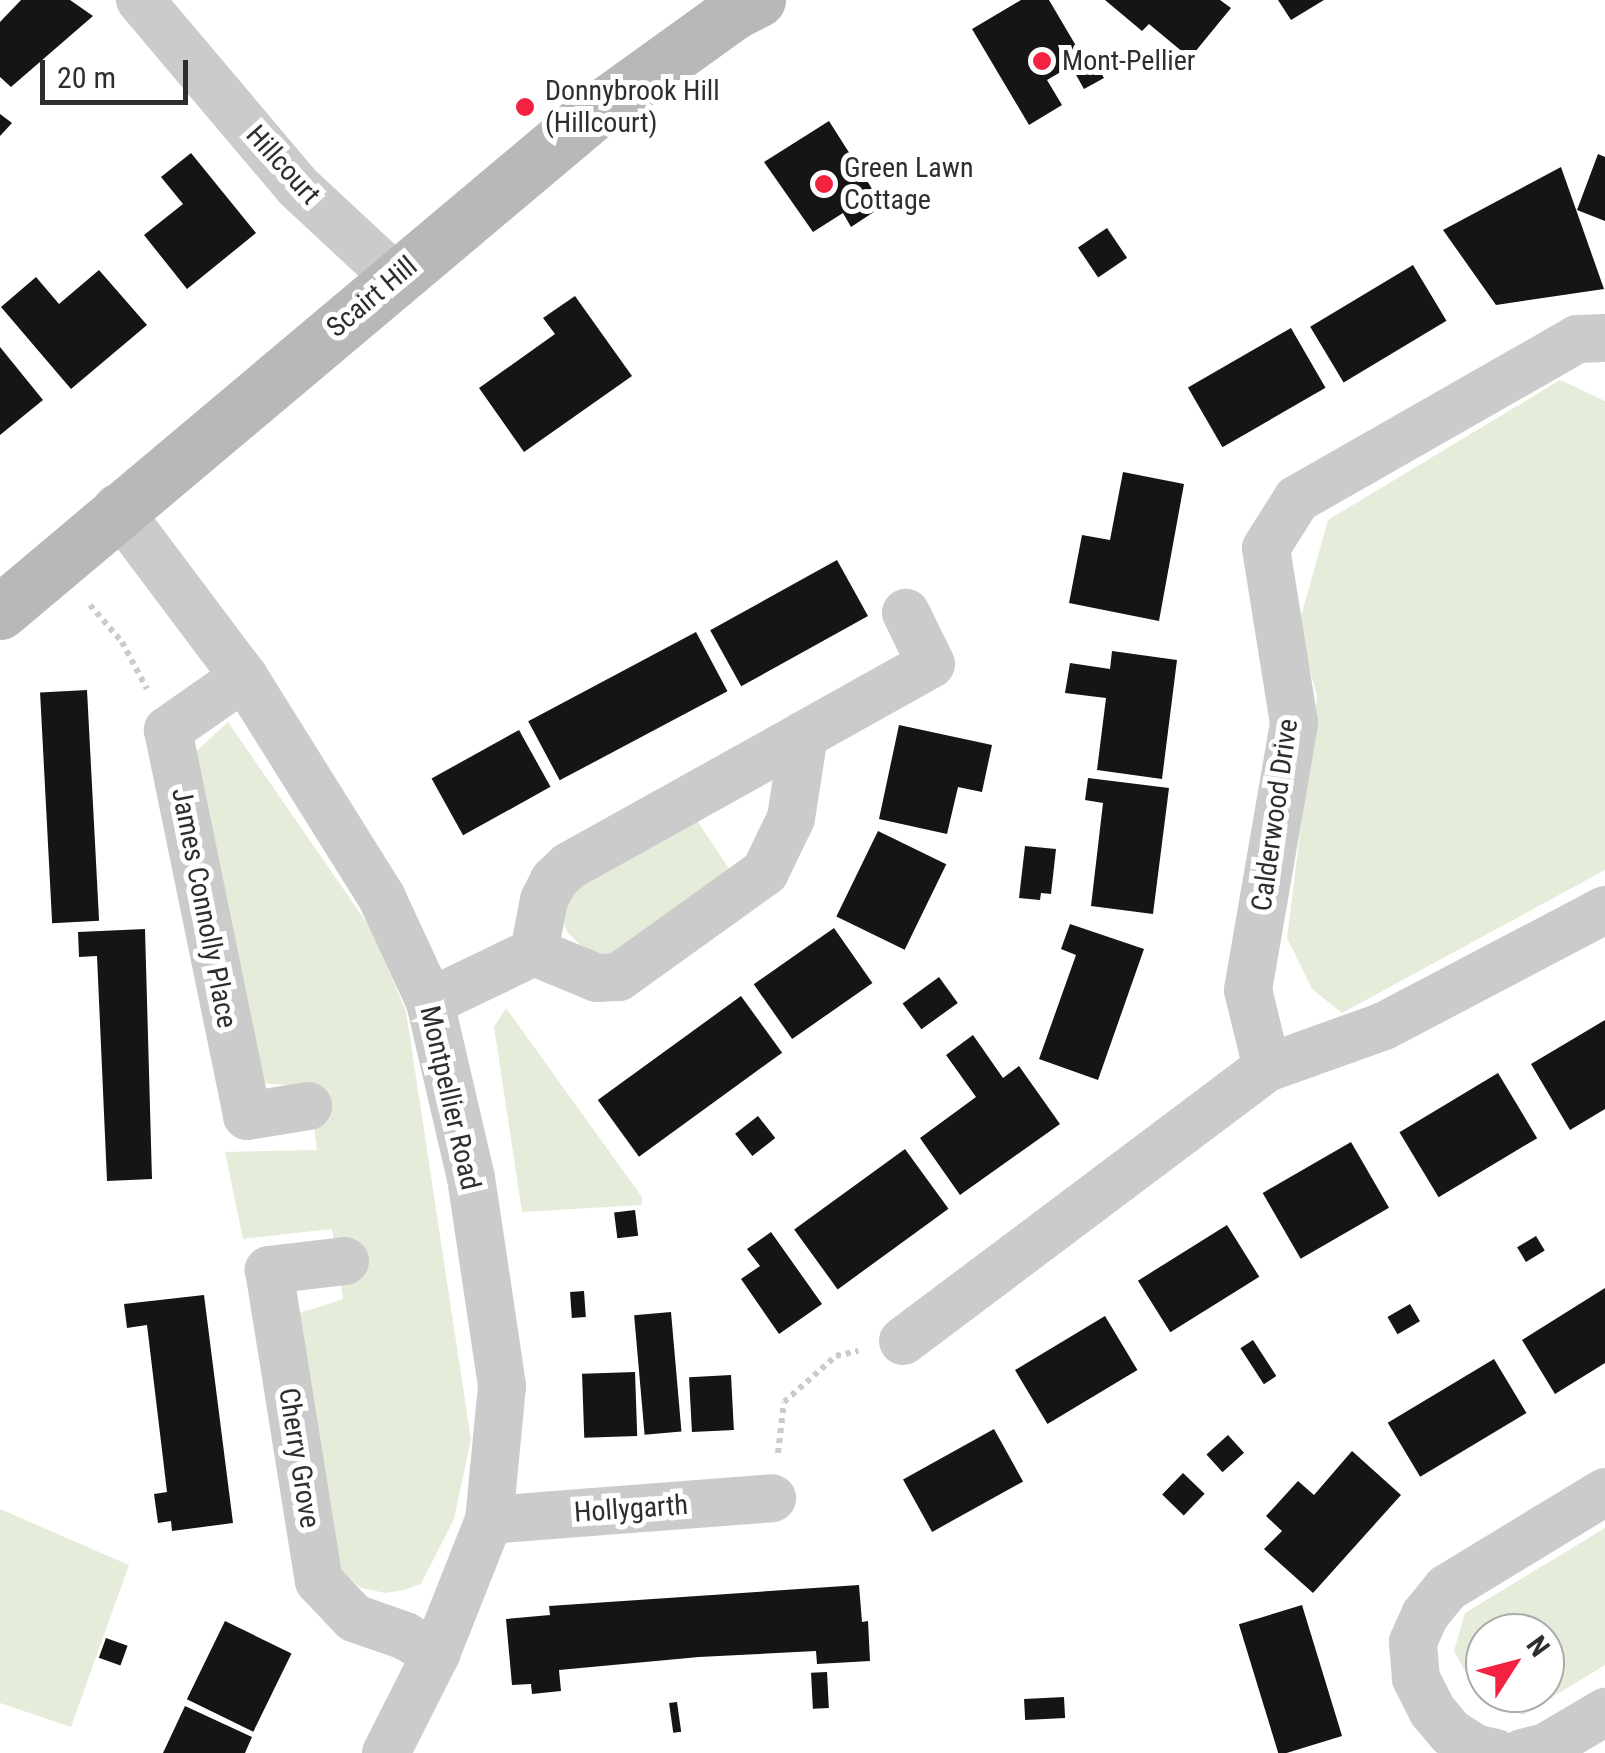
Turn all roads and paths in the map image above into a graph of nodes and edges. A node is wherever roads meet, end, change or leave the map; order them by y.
1 (140, 0) edge
2 (739, 4) edge
3 (396, 277) junction
4 (1605, 338) edge
5 (118, 508) junction
6 (56, 564) junction
7 (0, 612) edge
8 (906, 613) dead end
9 (244, 677) junction
10 (168, 730) junction
11 (804, 735) junction
12 (1605, 910) edge
13 (534, 952) junction
14 (430, 1002) junction
15 (1267, 1068) junction
16 (308, 1106) dead end
17 (346, 1261) dead end
18 (903, 1341) joint
19 (1605, 1492) edge
20 (772, 1498) joint
21 (489, 1520) junction
22 (436, 1654) junction
23 (1605, 1712) edge
24 (386, 1753) edge
25 (1496, 1753) edge
26 (1522, 1753) edge

1 - 3 street, Hillcourt
2 - 3 street, Scairt Hill
3 - 5 street, Scairt Hill
4 - 15 street, Calderwood Drive
5 - 6 street, Scairt Hill
5 - 9 street, Montpellier Road
6 - 7 street, Scairt Hill
6 - 10 path
8 - 11 street
9 - 10 street
9 - 14 street, Montpellier Road
10 - 16 street, James Connolly Place
11 - 13 street
11 - 13 street
12 - 15 street
13 - 14 street
14 - 21 street, Montpellier Road
15 - 18 street
17 - 22 street, Cherry Grove
18 - 20 path
19 - 25 street
20 - 21 street, Hollygarth
21 - 22 street, Montpellier Road
22 - 24 street, Montpellier Road
23 - 26 street

